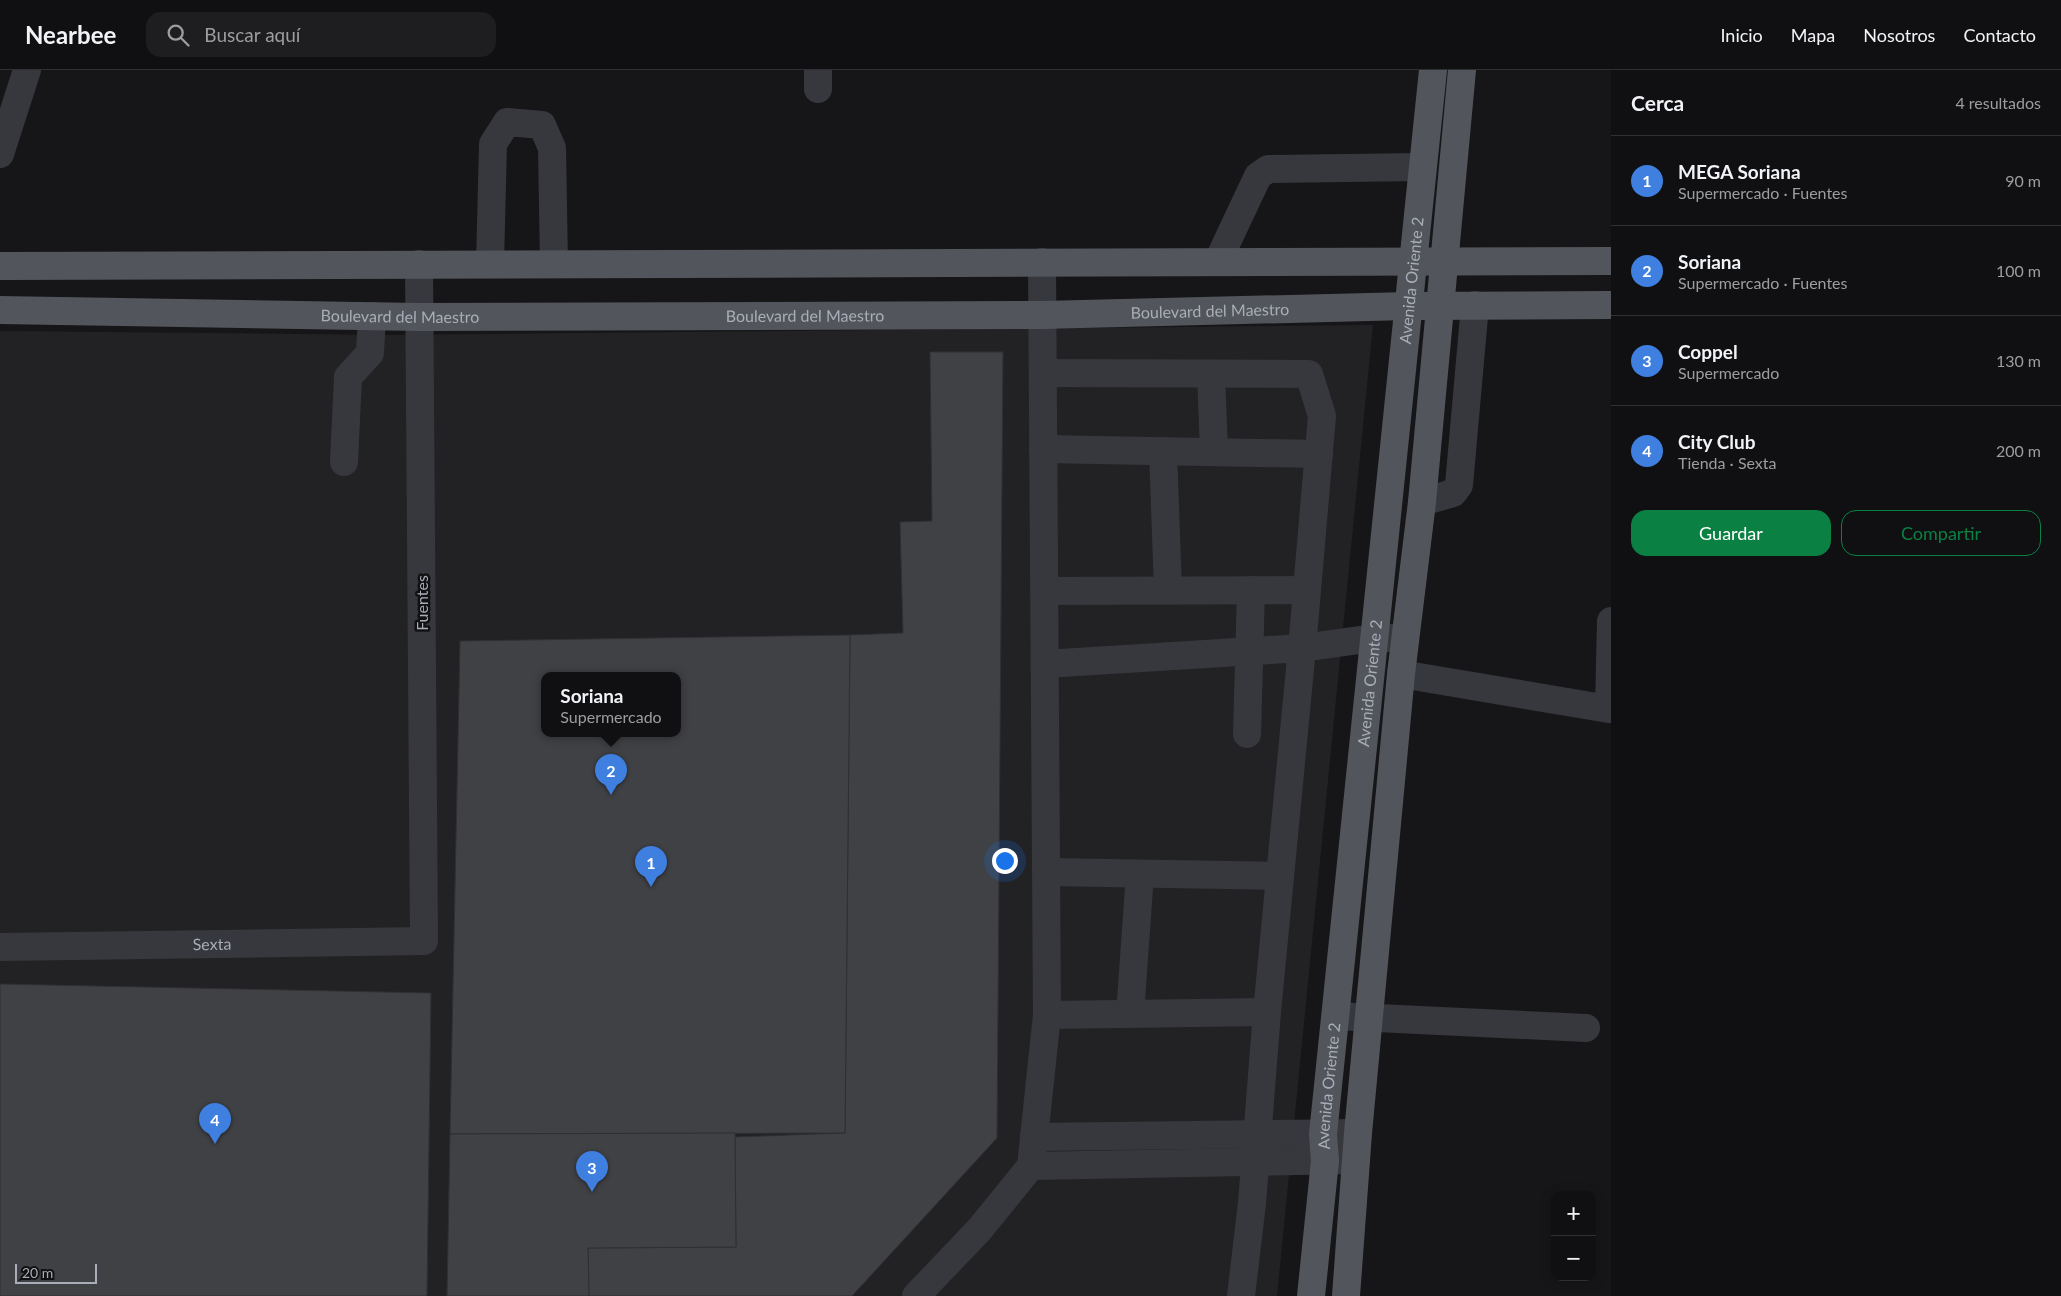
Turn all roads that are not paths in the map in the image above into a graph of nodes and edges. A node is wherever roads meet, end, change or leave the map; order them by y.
1 (27, 70) edge
2 (1433, 70) edge
3 (1462, 70) edge
4 (0, 154) edge
5 (1422, 167) junction
6 (1413, 260) junction
7 (1445, 260) junction
8 (1218, 261) junction
9 (1611, 261) edge
10 (1042, 262) junction
11 (419, 264) junction
12 (490, 264) junction
13 (554, 264) junction
14 (0, 266) edge
15 (1475, 305) junction
16 (1611, 305) edge
17 (1408, 306) junction
18 (1441, 306) junction
19 (0, 310) edge
20 (1042, 315) junction
21 (372, 316) junction
22 (420, 316) junction
23 (1043, 374) junction
24 (1211, 374) junction
25 (1043, 449) junction
26 (1163, 451) junction
27 (1214, 452) junction
28 (1319, 454) junction
29 (344, 462) dead end
30 (1422, 502) junction
31 (1044, 590) junction
32 (1168, 590) junction
33 (1251, 590) junction
34 (1307, 590) junction
35 (1611, 622) edge
36 (1374, 638) junction
37 (1404, 638) junction
38 (1302, 648) junction
39 (1249, 651) junction
40 (1046, 664) junction
41 (1401, 674) junction
42 (1247, 734) dead end
43 (1046, 872) junction
44 (1140, 874) junction
45 (1280, 876) junction
46 (424, 941) joint
47 (0, 948) edge
48 (1267, 1012) junction
49 (1130, 1014) junction
50 (1047, 1015) junction
51 (1336, 1016) junction
52 (1369, 1019) junction
53 (1586, 1028) dead end
54 (1257, 1133) junction
55 (1358, 1133) junction
56 (1323, 1134) junction
57 (1034, 1136) junction
58 (1356, 1160) junction
59 (1255, 1161) junction
60 (1325, 1161) junction
61 (1031, 1166) junction
62 (916, 1296) edge
63 (1240, 1296) edge
64 (1311, 1296) edge
65 (1346, 1296) edge

1 - 4 street
2 - 5 main road, Avenida Oriente 2
3 - 7 main road, Avenida Oriente 2
5 - 6 main road, Avenida Oriente 2
5 - 8 street
6 - 7 main road
6 - 8 main road
6 - 17 main road, Avenida Oriente 2
7 - 9 main road
7 - 18 main road, Avenida Oriente 2
8 - 10 main road
10 - 13 main road
10 - 20 street
11 - 12 main road
11 - 14 main road
11 - 22 street, Fuentes
12 - 13 main road
12 - 13 street
15 - 16 main road, Boulevard del Maestro
15 - 18 main road, Boulevard del Maestro
15 - 30 street
17 - 18 main road, Boulevard del Maestro
17 - 20 main road, Boulevard del Maestro
17 - 36 main road, Avenida Oriente 2
18 - 30 main road, Avenida Oriente 2
19 - 21 main road, Boulevard del Maestro
20 - 22 main road, Boulevard del Maestro
20 - 23 street
21 - 22 main road, Boulevard del Maestro
21 - 29 street
22 - 46 street, Fuentes
23 - 24 street
23 - 25 street
24 - 27 street
24 - 28 street
25 - 26 street
25 - 31 street
26 - 27 street
26 - 32 street
27 - 28 street
28 - 34 street
30 - 37 main road, Avenida Oriente 2
31 - 32 street
31 - 40 street
32 - 33 street
33 - 34 street
33 - 39 street
34 - 38 street
35 - 41 street
36 - 37 street
36 - 38 street
36 - 51 main road, Avenida Oriente 2
37 - 41 main road, Avenida Oriente 2
38 - 39 street
38 - 45 street
39 - 40 street
39 - 42 street
40 - 43 street
41 - 52 main road, Avenida Oriente 2
43 - 44 street
43 - 50 street
44 - 45 street
44 - 49 street
45 - 48 street
46 - 47 street, Sexta
48 - 49 street
48 - 54 street
49 - 50 street
50 - 57 street
51 - 52 street
51 - 56 main road, Avenida Oriente 2
52 - 53 street
52 - 55 main road, Avenida Oriente 2
54 - 56 street
54 - 57 street
54 - 59 street
55 - 56 street
55 - 58 main road, Avenida Oriente 2
56 - 60 main road, Avenida Oriente 2
57 - 61 street
58 - 60 street
58 - 65 main road, Avenida Oriente 2
59 - 60 street
59 - 61 street
59 - 63 street
60 - 64 main road, Avenida Oriente 2
61 - 62 street

